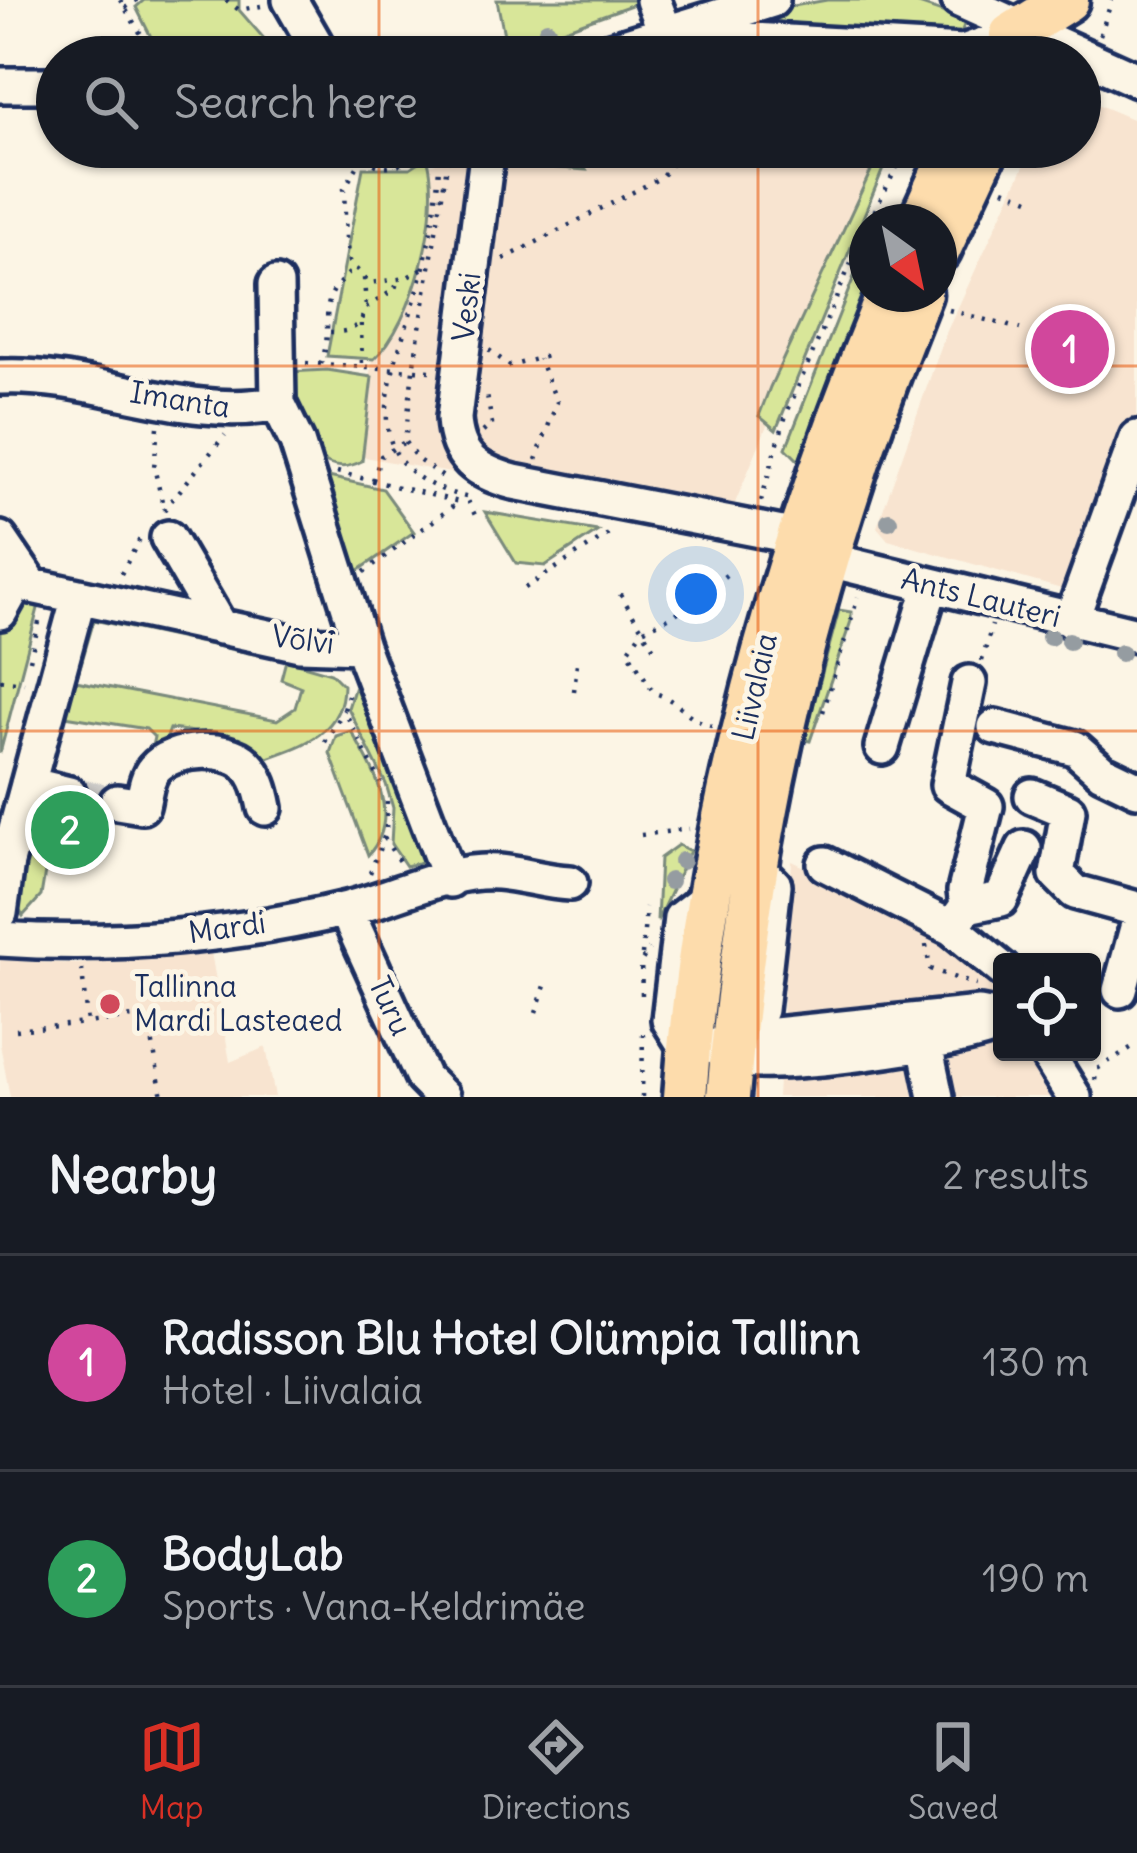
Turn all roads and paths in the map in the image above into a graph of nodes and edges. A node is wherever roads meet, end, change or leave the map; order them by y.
1 (120, 0) edge
2 (137, 0) edge
3 (226, 0) edge
4 (653, 0) edge
5 (702, 0) edge
6 (772, 0) edge
7 (959, 0) edge
8 (1067, 0) edge
9 (1112, 0) edge
10 (278, 3) edge
11 (125, 8) junction
12 (1023, 35) edge
13 (1100, 35) dead end
14 (142, 36) edge
15 (308, 36) edge
16 (666, 36) edge
17 (677, 36) edge
18 (692, 36) edge
19 (1101, 66) edge
20 (1137, 80) edge
21 (36, 85) edge
22 (0, 86) edge
23 (357, 168) edge
24 (437, 168) edge
25 (447, 168) edge
26 (485, 168) edge
27 (668, 168) edge
28 (896, 168) edge
29 (950, 168) edge
30 (957, 168) edge
31 (1004, 189) dead end
32 (1029, 200) dead end
33 (878, 204) edge
34 (930, 204) edge
35 (949, 204) edge
36 (433, 266) junction
37 (424, 267) junction
38 (472, 267) junction
39 (354, 268) junction
40 (849, 268) edge
41 (364, 278) junction
42 (398, 279) junction
43 (276, 284) dead end
44 (366, 308) junction
45 (957, 309) edge
46 (881, 312) edge
47 (930, 312) edge
48 (361, 323) junction
49 (1020, 329) dead end
50 (330, 332) junction
51 (478, 342) dead end
52 (362, 365) junction
53 (390, 366) junction
54 (413, 370) junction
55 (0, 377) edge
56 (162, 398) junction
57 (278, 404) junction
58 (242, 411) junction
59 (1137, 439) edge
60 (405, 442) junction
61 (394, 448) junction
62 (304, 465) junction
63 (373, 480) junction
64 (530, 485) junction
65 (465, 488) junction
66 (475, 515) dead end
67 (630, 521) dead end
68 (166, 524) junction
69 (797, 535) junction
70 (0, 539) edge
71 (730, 572) dead end
72 (931, 585) junction
73 (343, 587) junction
74 (525, 588) dead end
75 (12, 590) edge
76 (620, 594) dead end
77 (93, 599) junction
78 (998, 602) junction
79 (1071, 621) junction
80 (220, 627) junction
81 (642, 630) junction
82 (1137, 635) edge
83 (361, 646) junction
84 (658, 653) dead end
85 (577, 663) dead end
86 (0, 680) edge
87 (25, 683) dead end
88 (969, 683) joint
89 (349, 684) dead end
90 (574, 691) dead end
91 (344, 710) junction
92 (726, 728) dead end
93 (995, 728) dead end
94 (325, 742) dead end
95 (882, 747) dead end
96 (28, 784) junction
97 (1137, 789) edge
98 (69, 794) tunnel mouth
99 (1032, 796) dead end
100 (117, 802) dead end
101 (265, 808) dead end
102 (703, 825) dead end
103 (641, 835) dead end
104 (384, 838) junction
105 (1024, 848) dead end
106 (825, 864) dead end
107 (408, 874) dead end
108 (369, 880) dead end
109 (450, 880) junction
110 (571, 883) dead end
111 (646, 907) dead end
112 (1137, 909) edge
113 (346, 910) junction
114 (0, 913) edge
115 (959, 917) junction
116 (1137, 928) edge
117 (0, 939) edge
118 (81, 958) dead end
119 (641, 962) dead end
120 (930, 969) dead end
121 (989, 977) edge
122 (547, 980) dead end
123 (1116, 996) edge
124 (536, 1012) dead end
125 (993, 1018) edge
126 (87, 1023) junction
127 (993, 1027) edge
128 (16, 1030) dead end
129 (691, 1034) junction
130 (1137, 1043) edge
131 (904, 1049) junction
132 (731, 1060) edge
133 (1052, 1061) edge
134 (1096, 1069) dead end
135 (432, 1088) edge
136 (162, 1097) edge
137 (686, 1097) edge
138 (936, 1097) edge
139 (1074, 1097) edge

1 - 11 path
2 - 11 path
3 - 10 path
4 - 16 street
5 - 17 street
6 - 18 street
7 - 12 street
8 - 12 main road
9 - 13 path
10 - 15 street
11 - 14 path
19 - 20 street
21 - 22 street
23 - 39 path
24 - 37 path
25 - 36 path
26 - 38 street, Veski
27 - 38 path
28 - 33 path
29 - 34 main road
30 - 35 main road
31 - 32 path
36 - 37 path
36 - 54 path
37 - 42 path
37 - 53 path
38 - 65 street, Veski
39 - 41 path
39 - 50 path
40 - 69 path
41 - 42 path
41 - 44 path
42 - 44 path
43 - 57 street
44 - 48 path
45 - 49 path
46 - 69 main road, Liivalaia
47 - 69 main road, Liivalaia
48 - 50 path
48 - 52 path
50 - 52 path
51 - 64 path
52 - 53 path
53 - 54 path
53 - 61 path
54 - 60 path
55 - 56 street, Imanta
56 - 58 street, Imanta
56 - 68 path
57 - 58 street, Imanta
57 - 62 street
58 - 68 path
59 - 79 street
60 - 61 path
60 - 65 path
61 - 63 path
61 - 65 path
62 - 63 path
62 - 73 street
63 - 65 path
64 - 65 street
64 - 69 street
65 - 66 path
65 - 73 path
67 - 74 path
68 - 77 path
68 - 80 street
69 - 72 street, Ants Lauteri
69 - 129 main road, Liivalaia
69 - 132 main road, Liivalaia
70 - 75 street
71 - 81 path
72 - 78 street, Ants Lauteri
72 - 95 street
73 - 83 street
75 - 77 street, Võlvi
76 - 81 path
77 - 80 street, Võlvi
77 - 96 street
78 - 79 street, Ants Lauteri
78 - 88 path
79 - 82 street, Ants Lauteri
80 - 83 street, Võlvi
81 - 84 path
81 - 92 path
83 - 109 street, Võlvi
85 - 90 path
86 - 87 path
88 - 115 street
89 - 91 path
91 - 94 path
91 - 104 path
93 - 97 street
96 - 98 street
96 - 114 street
99 - 112 street
100 - 101 street
102 - 103 path
104 - 107 path
104 - 108 path
105 - 115 street
106 - 115 street
109 - 110 street, Mardi
109 - 113 street, Mardi
111 - 119 path
113 - 117 street, Mardi
113 - 135 street, Turu
115 - 121 street
116 - 123 street
118 - 126 path
120 - 121 path
122 - 124 path
125 - 132 street
126 - 128 path
126 - 136 path
127 - 131 street
129 - 132 street
129 - 137 main road, Liivalaia
130 - 134 path
131 - 132 street
131 - 138 street
133 - 139 street

